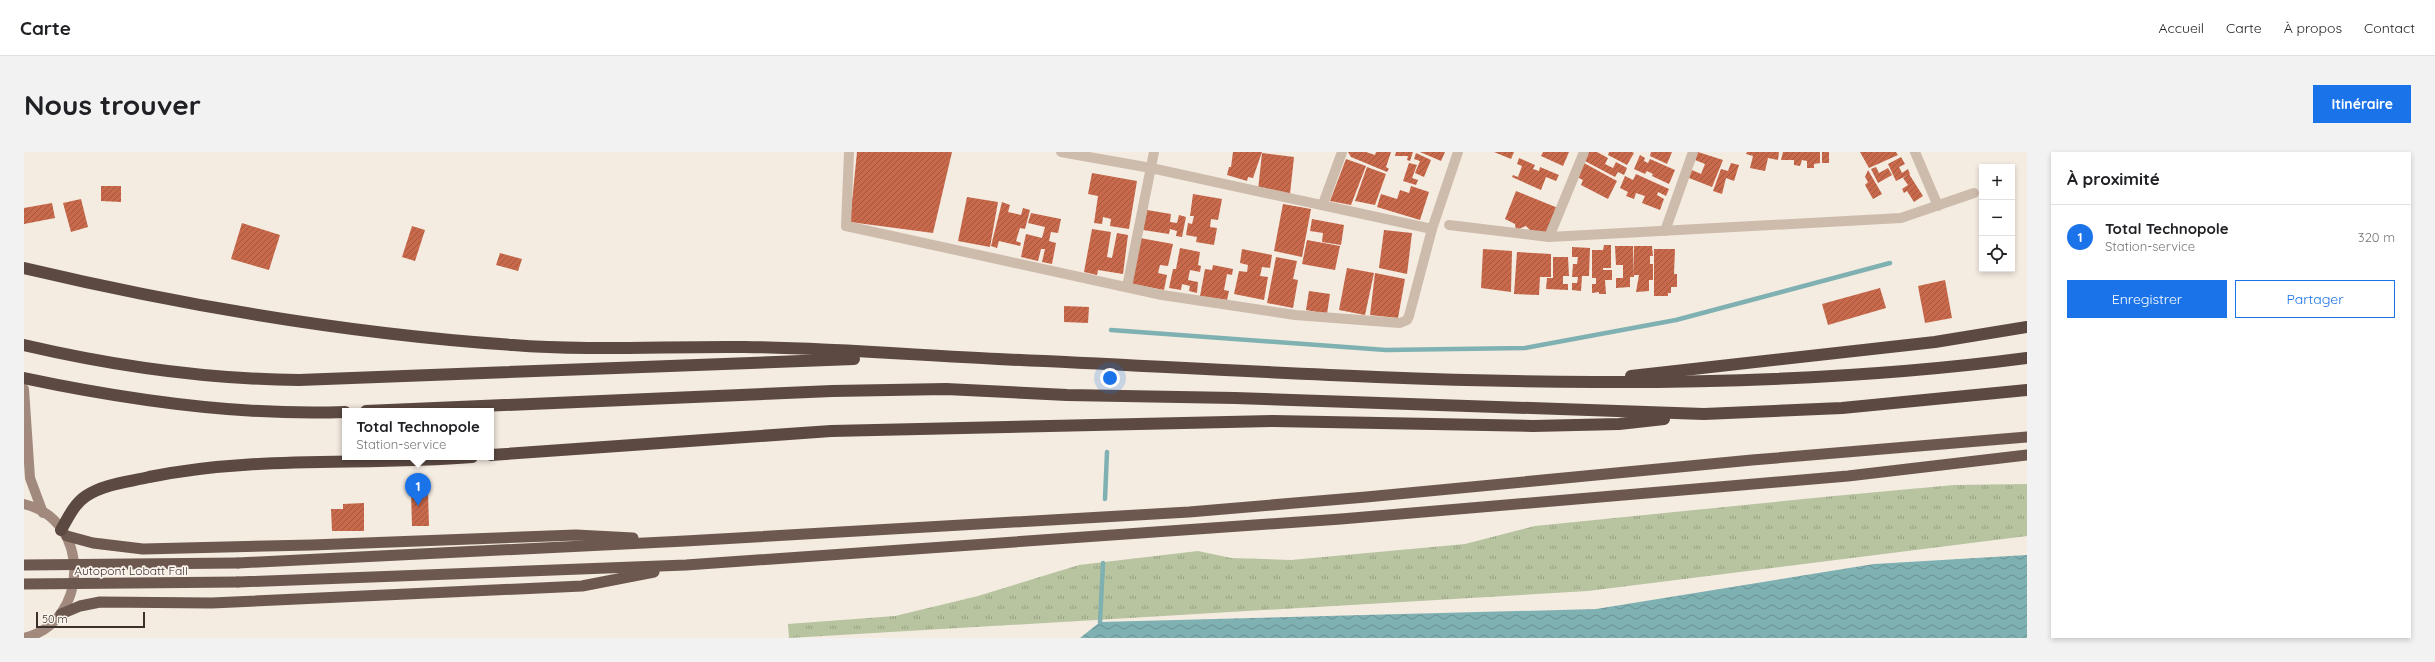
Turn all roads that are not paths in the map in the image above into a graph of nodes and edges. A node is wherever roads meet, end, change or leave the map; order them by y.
1 (849, 152) edge
2 (1061, 152) edge
3 (1154, 152) edge
4 (1342, 152) edge
5 (1458, 152) edge
6 (1584, 152) edge
7 (1694, 152) edge
8 (1915, 152) edge
9 (1151, 168) junction
10 (1974, 193) dead end
11 (1323, 204) junction
12 (1938, 206) junction
13 (1449, 225) dead end
14 (1432, 229) junction
15 (1665, 231) junction
16 (1549, 237) junction
17 (24, 268) edge
18 (1127, 287) junction
19 (2027, 327) edge
20 (24, 346) edge
21 (946, 356) junction
22 (2027, 358) edge
23 (24, 378) edge
24 (1565, 383) junction
25 (24, 389) edge
26 (2027, 390) edge
27 (436, 408) edge
28 (342, 412) edge
29 (1704, 414) junction
30 (2027, 437) edge
31 (494, 455) edge
32 (2027, 455) edge
33 (432, 460) edge
34 (24, 504) edge
35 (43, 513) junction
36 (64, 533) junction
37 (685, 541) junction
38 (24, 565) edge
39 (686, 565) junction
40 (24, 584) edge
41 (61, 614) junction
42 (28, 638) edge

1 - 18 street
2 - 9 street
3 - 9 street
4 - 11 street
5 - 14 street
6 - 16 street
7 - 15 street
8 - 12 street
9 - 11 street
9 - 18 street
10 - 12 street
11 - 14 street
12 - 15 street
13 - 16 street
14 - 18 street
15 - 16 street
17 - 21 highway
19 - 24 highway
20 - 21 highway
21 - 24 highway
22 - 24 highway
23 - 28 highway
25 - 35 main road
26 - 29 highway
27 - 29 highway
29 - 31 highway
30 - 37 highway
32 - 39 highway
33 - 36 highway
34 - 35 main road
35 - 36 main road
36 - 37 highway
36 - 41 main road
37 - 38 highway, Autopont Lobatt Fall, bridge
39 - 40 highway, Autopont Lobatt Fall, bridge
39 - 41 highway
41 - 42 main road

